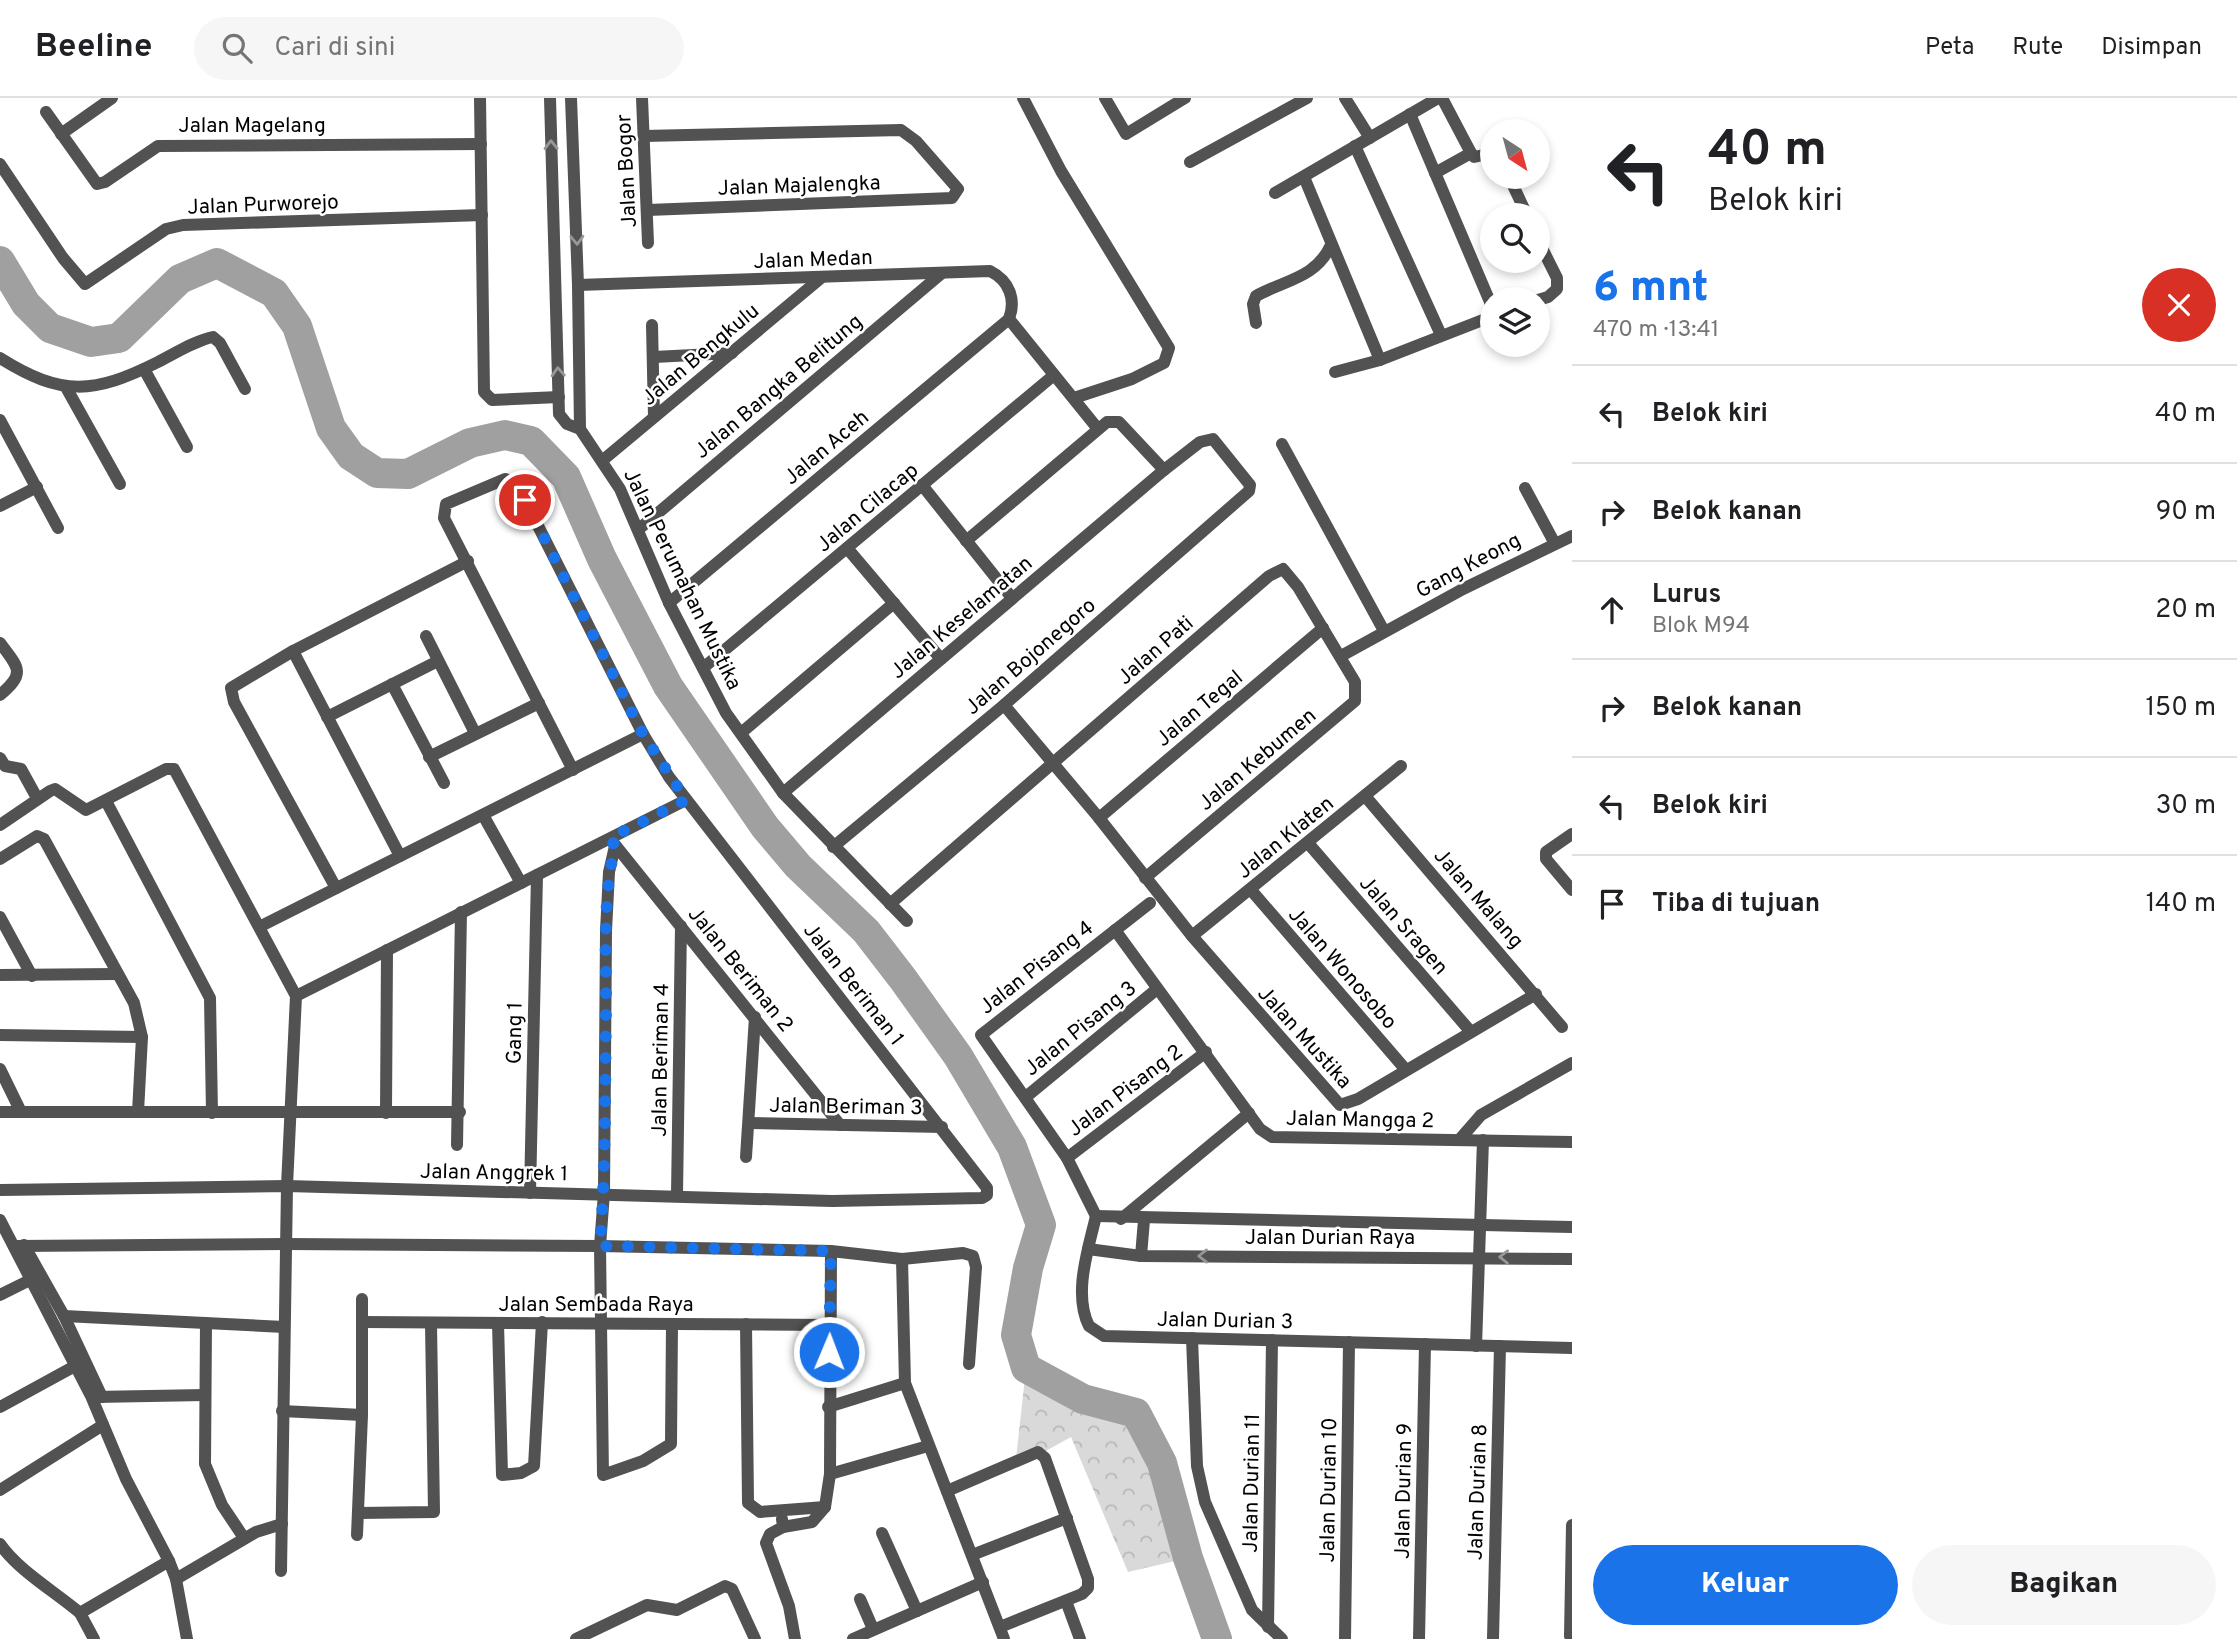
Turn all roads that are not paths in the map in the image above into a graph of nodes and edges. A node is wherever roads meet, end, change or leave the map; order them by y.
1 (112, 98) edge
2 (480, 98) edge
3 (550, 98) edge
4 (571, 98) edge
5 (642, 98) edge
6 (1023, 98) edge
7 (1105, 98) edge
8 (1185, 98) edge
9 (1307, 98) edge
10 (1345, 98) edge
11 (1440, 98) edge
12 (1279, 104) edge
13 (46, 112) dead end
14 (1410, 114) junction
15 (61, 134) junction
16 (644, 136) junction
17 (1370, 138) junction
18 (481, 144) junction
19 (1355, 146) junction
20 (1471, 153) junction
21 (1480, 156) edge
22 (1190, 162) dead end
23 (0, 164) edge
24 (1435, 173) junction
25 (1304, 177) junction
26 (1275, 193) dead end
27 (648, 210) junction
28 (482, 215) junction
29 (648, 243) dead end
30 (1331, 244) junction
31 (1550, 264) edge
32 (942, 273) junction
33 (821, 278) junction
34 (579, 285) junction
35 (1484, 287) edge
36 (1550, 295) edge
37 (1009, 319) junction
38 (1480, 321) edge
39 (1256, 323) dead end
40 (652, 326) dead end
41 (1441, 335) junction
42 (732, 353) junction
43 (654, 357) junction
44 (0, 358) edge
45 (1380, 359) junction
46 (144, 369) junction
47 (1335, 373) dead end
48 (1055, 375) junction
49 (67, 389) junction
50 (245, 389) dead end
51 (559, 397) junction
52 (1074, 398) junction
53 (654, 417) junction
54 (0, 420) edge
55 (580, 429) junction
56 (1098, 429) junction
57 (1282, 444) dead end
58 (187, 447) dead end
59 (603, 460) junction
60 (1164, 470) junction
61 (120, 484) dead end
62 (922, 485) junction
63 (37, 487) junction
64 (1525, 488) dead end
65 (1249, 491) joint
66 (0, 506) edge
67 (58, 528) dead end
68 (639, 529) junction
69 (1572, 536) edge
70 (966, 541) junction
71 (1554, 542) junction
72 (847, 548) junction
73 (468, 561) junction
74 (1283, 569) joint
75 (1012, 598) junction
76 (669, 603) junction
77 (894, 603) junction
78 (1323, 628) junction
79 (1384, 631) junction
80 (426, 636) dead end
81 (0, 643) edge
82 (293, 651) junction
83 (1345, 654) junction
84 (941, 659) junction
85 (438, 661) junction
86 (703, 668) junction
87 (392, 684) junction
88 (0, 695) edge
89 (539, 703) junction
90 (1004, 705) junction
91 (327, 717) junction
92 (475, 733) junction
93 (741, 733) junction
94 (643, 734) junction
95 (429, 757) junction
96 (0, 758) edge
97 (1053, 763) junction
98 (1401, 766) dead end
99 (573, 770) junction
100 (444, 783) dead end
101 (783, 793) junction
102 (1365, 796) junction
103 (37, 799) junction
104 (686, 800) junction
105 (106, 801) junction
106 (483, 815) junction
107 (1099, 818) junction
108 (0, 825) edge
109 (1572, 834) edge
110 (613, 842) junction
111 (1308, 843) junction
112 (833, 847) junction
113 (400, 856) junction
114 (0, 859) edge
115 (537, 875) junction
116 (1145, 878) junction
117 (521, 883) junction
118 (336, 888) junction
119 (1251, 890) junction
120 (1572, 890) edge
121 (1150, 903) dead end
122 (890, 904) junction
123 (461, 912) junction
124 (0, 917) edge
125 (907, 921) dead end
126 (261, 926) junction
127 (681, 926) junction
128 (1115, 930) junction
129 (1192, 936) junction
130 (387, 950) junction
131 (117, 974) junction
132 (0, 975) edge
133 (32, 976) junction
134 (1157, 989) junction
135 (1536, 994) junction
136 (296, 996) junction
137 (755, 1017) junction
138 (1562, 1027) dead end
139 (1471, 1032) junction
140 (0, 1035) edge
141 (142, 1037) junction
142 (1206, 1052) junction
143 (1572, 1063) edge
144 (0, 1069) edge
145 (1406, 1070) junction
146 (1027, 1096) junction
147 (20, 1110) junction
148 (0, 1112) edge
149 (138, 1112) junction
150 (212, 1112) junction
151 (386, 1112) junction
152 (460, 1112) junction
153 (290, 1113) junction
154 (1249, 1113) junction
155 (748, 1123) junction
156 (841, 1125) junction
157 (942, 1128) junction
158 (1460, 1139) junction
159 (1483, 1140) junction
160 (1572, 1142) edge
161 (457, 1145) dead end
162 (746, 1157) dead end
163 (1067, 1158) junction
164 (287, 1186) junction
165 (0, 1190) edge
166 (530, 1193) junction
167 (604, 1194) junction
168 (677, 1195) junction
169 (987, 1195) joint
170 (1096, 1216) junction
171 (1121, 1219) junction
172 (0, 1220) edge
173 (1144, 1220) junction
174 (1478, 1225) junction
175 (1572, 1227) edge
176 (286, 1244) junction
177 (19, 1246) junction
178 (600, 1246) junction
179 (1088, 1250) junction
180 (831, 1251) junction
181 (1140, 1256) junction
182 (1477, 1257) junction
183 (902, 1259) junction
184 (1572, 1259) edge
185 (30, 1280) junction
186 (0, 1295) edge
187 (362, 1299) dead end
188 (64, 1316) junction
189 (363, 1322) junction
190 (542, 1322) junction
191 (206, 1323) junction
192 (498, 1323) junction
193 (431, 1324) junction
194 (599, 1324) junction
195 (672, 1324) junction
196 (746, 1324) junction
197 (829, 1325) junction
198 (284, 1327) junction
199 (1192, 1338) junction
200 (1272, 1340) junction
201 (1349, 1342) junction
202 (1425, 1344) junction
203 (1476, 1346) junction
204 (1500, 1346) junction
205 (1572, 1348) edge
206 (969, 1364) dead end
207 (75, 1366) junction
208 (905, 1383) junction
209 (205, 1395) junction
210 (96, 1397) junction
211 (0, 1407) edge
212 (828, 1407) junction
213 (282, 1411) junction
214 (362, 1415) junction
215 (103, 1424) junction
216 (928, 1446) junction
217 (830, 1474) junction
218 (0, 1490) edge
219 (947, 1491) junction
220 (825, 1507) junction
221 (781, 1512) junction
222 (359, 1513) junction
223 (1067, 1518) junction
224 (282, 1524) junction
225 (1572, 1525) edge
226 (782, 1527) junction
227 (882, 1534) dead end
228 (357, 1535) dead end
229 (244, 1538) junction
230 (0, 1544) edge
231 (972, 1555) junction
232 (169, 1561) junction
233 (281, 1571) dead end
234 (176, 1579) junction
235 (983, 1583) junction
236 (860, 1599) dead end
237 (1066, 1601) junction
238 (917, 1611) junction
239 (79, 1613) junction
240 (1268, 1627) junction
241 (873, 1629) junction
242 (1002, 1633) edge
243 (1569, 1637) edge
244 (94, 1639) edge
245 (187, 1639) edge
246 (576, 1639) edge
247 (755, 1639) edge
248 (795, 1639) edge
249 (853, 1639) edge
250 (1080, 1639) edge
251 (1282, 1639) edge
252 (1345, 1639) edge
253 (1419, 1639) edge
254 (1493, 1639) edge

1 - 15 street
2 - 18 street
51 -> 3 street, Jalan Perumahan Mustika
4 -> 34 street
5 - 16 street, Jalan Bogor
6 - 52 street
7 - 8 street
9 - 12 street
10 - 17 street
11 - 14 street
11 - 20 street
12 - 22 street
13 - 15 street, Jalan Magelang
14 - 17 street
14 - 24 street
15 - 18 street, Jalan Magelang
16 - 27 street, Jalan Bogor
16 - 27 street, Jalan Majalengka
17 - 19 street
18 - 28 street
19 - 25 street
19 - 41 street
20 - 21 street
20 - 24 street
23 - 28 street, Jalan Purworejo
24 - 35 street
25 - 26 street
25 - 30 street
27 - 29 street, Jalan Bogor
28 - 51 street
30 - 39 street
30 - 45 street
31 - 36 street
32 - 33 street, Jalan Medan
32 - 37 street, Jalan Medan
32 - 68 street, Jalan Bangka Belitung
33 - 34 street, Jalan Medan
33 - 42 street, Jalan Bengkulu
34 - 55 street
37 - 48 street
37 - 76 street, Jalan Aceh
38 - 41 street
40 - 43 street
41 - 45 street
42 - 43 street
42 - 53 street, Jalan Bengkulu
43 - 53 street
44 - 49 street
45 - 47 street
46 - 49 street
46 - 50 street
46 - 58 street
48 - 52 street
48 - 62 street, Jalan Cilacap
49 - 61 street
51 - 55 street, Jalan Perumahan Mustika
52 - 56 street
53 - 59 street, Jalan Bengkulu
54 - 63 street
55 - 59 street, Jalan Perumahan Mustika
56 - 60 street
56 - 70 street
57 - 79 street
59 - 68 street, Jalan Perumahan Mustika
60 - 65 street, Jalan Keselamatan
60 - 75 street, Jalan Keselamatan
62 - 70 street
62 - 72 street, Jalan Cilacap
63 - 66 street
63 - 67 street
64 - 71 street
65 - 90 street, Jalan Bojonegoro
68 - 76 street, Jalan Perumahan Mustika
69 - 71 street, Gang Keong
70 - 75 street
71 - 79 street, Gang Keong
72 - 77 street
72 - 86 street, Jalan Cilacap
73 - 82 street
73 - 89 street
73 - 94 street, Jalan Beriman 1
74 - 78 street, Jalan Kebumen
74 - 97 street, Jalan Pati
75 - 84 street, Jalan Keselamatan
76 - 86 street, Jalan Perumahan Mustika
77 - 84 street
77 - 93 street
78 - 83 street, Jalan Kebumen
78 - 107 street, Jalan Tegal
79 - 83 street, Gang Keong
80 - 85 street
81 - 88 street
82 - 91 street
82 - 118 street
83 - 116 street, Jalan Kebumen
84 - 101 street, Jalan Keselamatan
85 - 87 street
85 - 92 street
86 - 93 street, Jalan Perumahan Mustika
87 - 91 street
87 - 95 street
89 - 92 street
89 - 99 street
90 - 97 street
90 - 112 street, Jalan Bojonegoro
91 - 113 street
92 - 95 street
93 - 101 street, Jalan Perumahan Mustika
94 - 99 street
94 - 104 street, Jalan Beriman 1
95 - 100 street
96 - 103 street
97 - 107 street
97 - 122 street
98 - 102 street, Jalan Klaten
99 - 106 street
101 - 112 street, Jalan Perumahan Mustika
102 - 111 street, Jalan Klaten
102 - 135 street, Jalan Malang
103 - 105 street
103 - 108 street
104 - 110 street
104 - 157 street, Jalan Beriman 1
105 - 126 street
105 - 150 street
106 - 113 street
106 - 117 street
107 - 116 street
109 - 120 street
110 - 115 street
110 - 127 street, Jalan Beriman 2
110 - 167 street
111 - 119 street, Jalan Klaten
111 - 139 street, Jalan Sragen
112 - 122 street, Jalan Perumahan Mustika
113 - 118 street
114 - 131 street
115 - 117 street
115 - 166 street, Gang 1
116 - 129 street
117 - 123 street
118 - 126 street
119 - 129 street, Jalan Klaten
119 - 145 street, Jalan Wonosobo
121 - 128 street, Jalan Pisang 4
122 - 125 street, Jalan Perumahan Mustika
123 - 130 street
123 - 152 street
124 - 133 street
126 - 136 street
127 - 137 street, Jalan Beriman 2
127 - 168 street, Jalan Beriman 4
128 - 134 street, Jalan Mangga 2
128 - 146 street, Jalan Pisang 4
129 - 145 street, Jalan Mustika
130 - 136 street
130 - 151 street
131 - 133 street
131 - 141 street
132 - 133 street
134 - 142 street, Jalan Mangga 2
134 - 146 street, Jalan Pisang 3
135 - 138 street, Jalan Malang
135 - 139 street
136 - 153 street
137 - 155 street, Jalan Beriman 3
137 - 156 street, Jalan Beriman 2
139 - 145 street
140 - 141 street
141 - 149 street
142 - 154 street, Jalan Mangga 2
142 - 163 street, Jalan Pisang 2
143 - 158 street
144 - 147 street
146 - 163 street
147 - 148 street
147 - 149 street
149 - 150 street
150 - 153 street
151 - 152 street
151 - 153 street
152 - 161 street
153 - 164 street
154 - 158 street, Jalan Mangga 2
154 - 171 street
155 - 156 street, Jalan Beriman 3
155 - 162 street, Jalan Beriman 3
156 - 157 street, Jalan Beriman 3
157 - 169 street, Jalan Beriman 1
158 - 159 street, Jalan Mangga 2
159 - 160 street, Jalan Mangga 2
159 - 174 street
163 - 170 street
164 - 165 street, Jalan Anggrek 1
164 - 166 street, Jalan Anggrek 1
164 - 176 street
166 - 167 street, Jalan Anggrek 1
167 - 168 street, Jalan Anggrek 1
167 - 178 street
168 - 169 street, Jalan Anggrek 1
170 - 171 street, Jalan Durian Raya
170 - 179 street, Jalan Durian 3
171 - 173 street, Jalan Durian Raya
172 - 177 street
173 - 174 street, Jalan Durian Raya
173 - 181 street
174 - 175 street, Jalan Durian Raya
174 - 182 street
176 - 177 street
176 - 178 street
176 - 198 street
177 - 185 street
177 - 188 street
178 - 180 street
178 - 194 street
179 - 181 street, Jalan Durian Raya
179 - 199 street, Jalan Durian 3
180 - 183 street
180 - 197 street
182 -> 181 street, Jalan Durian Raya
184 -> 182 street, Jalan Durian Raya
182 - 203 street
183 - 206 street
183 - 208 street
185 - 186 street
185 - 207 street
187 - 189 street
188 - 191 street
188 - 210 street
189 - 193 street, Jalan Sembada Raya
189 - 214 street
190 - 192 street, Jalan Sembada Raya
190 - 192 street
190 - 194 street, Jalan Sembada Raya
191 - 198 street
191 - 209 street
192 - 193 street, Jalan Sembada Raya
193 - 222 street
194 - 195 street, Jalan Sembada Raya
194 - 195 street
195 - 196 street, Jalan Sembada Raya
196 - 197 street, Jalan Sembada Raya
196 - 221 street
197 - 212 street
198 - 213 street
199 - 200 street, Jalan Durian 3
199 - 240 street
200 - 201 street, Jalan Durian 3
200 - 240 street, Jalan Durian 11
201 - 202 street, Jalan Durian 3
201 - 252 street, Jalan Durian 10
202 - 203 street, Jalan Durian 3
202 - 253 street, Jalan Durian 9
203 - 204 street, Jalan Durian 3
204 - 205 street, Jalan Durian 3
204 - 254 street, Jalan Durian 8
207 - 210 street
207 - 211 street
208 - 212 street
208 - 216 street
209 - 210 street
209 - 229 street
210 - 215 street
212 - 217 street
213 - 214 street
213 - 224 street
214 - 222 street
215 - 218 street
215 - 232 street
216 - 217 street
216 - 219 street
217 - 220 street
219 - 223 street
219 - 231 street
220 - 221 street
220 - 226 street
221 - 226 street
222 - 228 street
223 - 231 street
223 - 237 street
224 - 229 street
224 - 233 street
225 - 243 street
226 - 248 street
227 - 238 street
229 - 234 street
230 - 239 street
231 - 235 street
232 - 234 street
232 - 239 street
234 - 245 street
235 - 238 street
235 - 242 street
236 - 241 street
237 - 242 street
237 - 250 street
238 - 241 street
239 - 244 street
240 - 251 street
241 - 249 street
246 - 247 street

